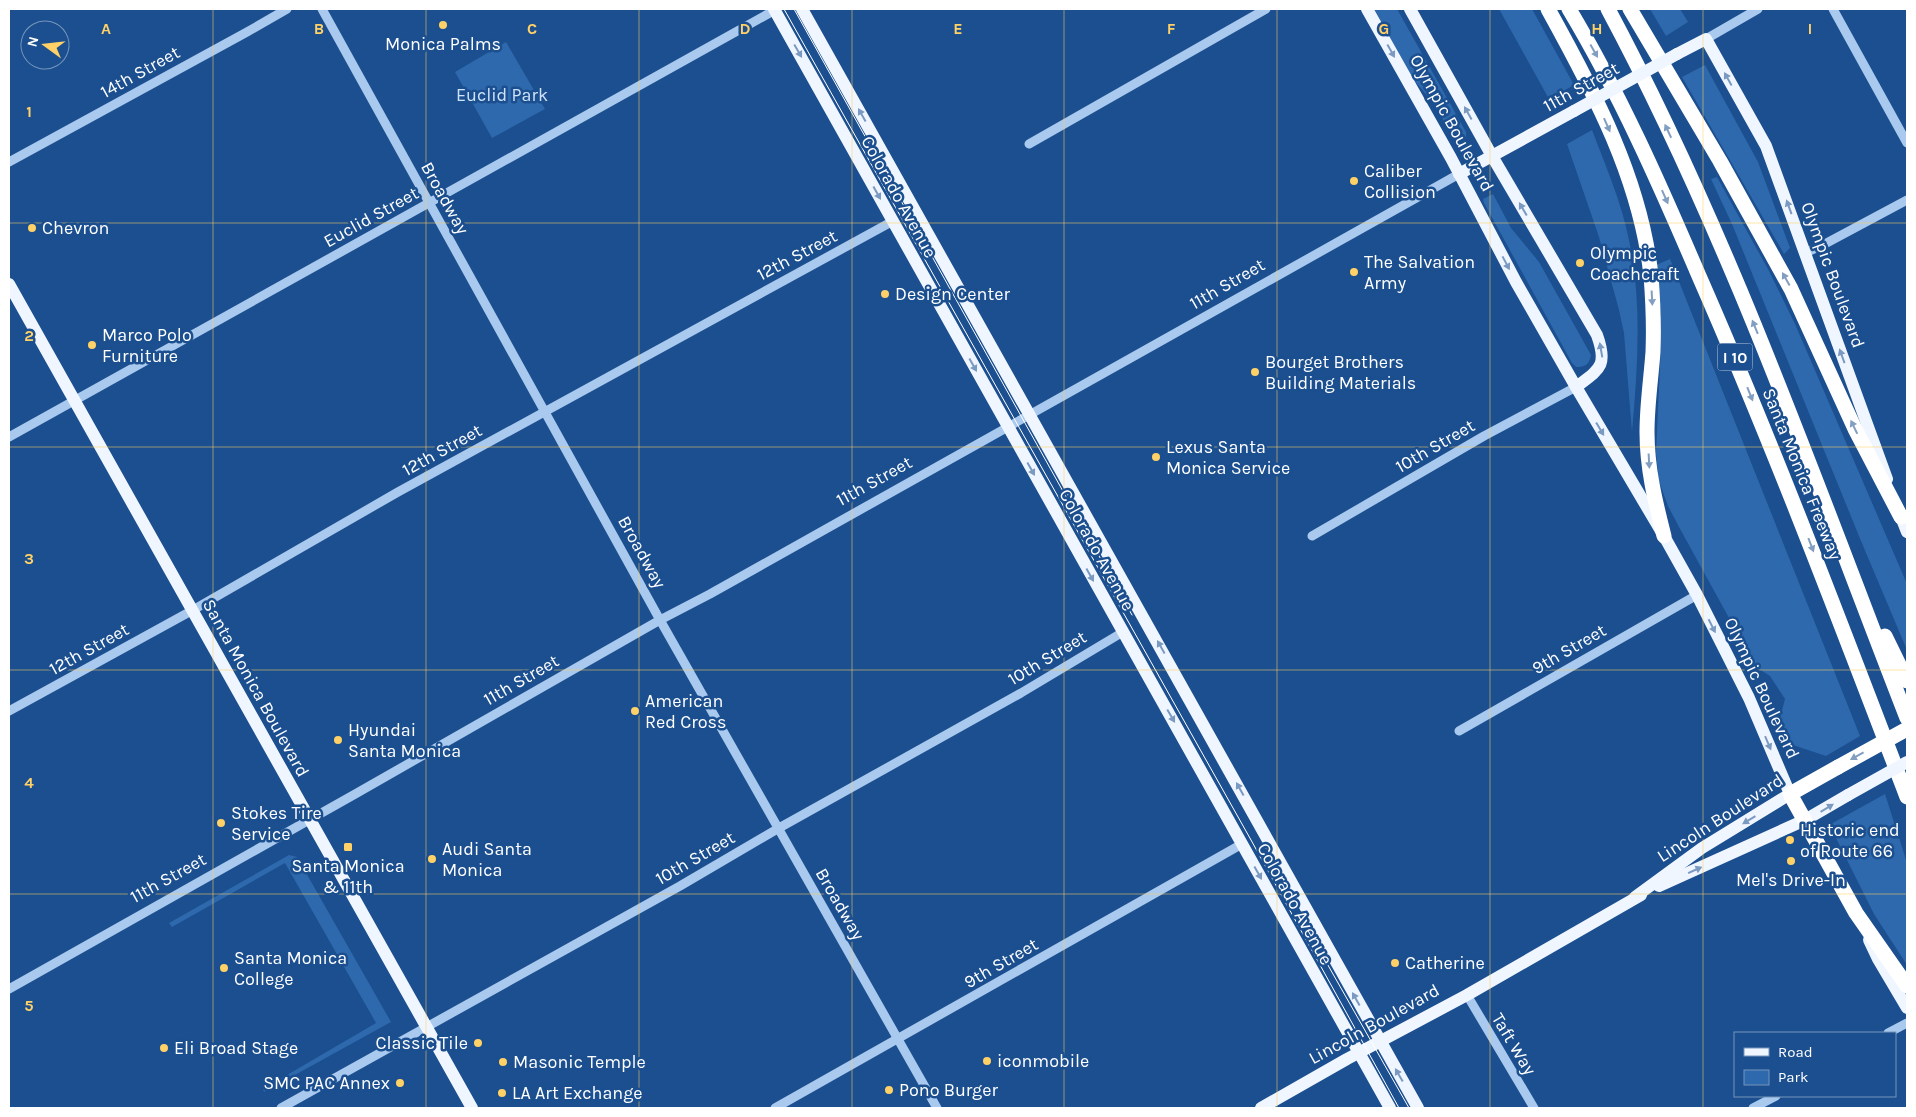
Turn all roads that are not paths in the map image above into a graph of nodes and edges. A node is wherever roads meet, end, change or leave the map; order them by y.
1 (287, 9) edge
2 (322, 9) edge
3 (802, 9) edge
4 (1266, 9) edge
5 (1367, 9) edge
6 (1410, 9) edge
7 (1548, 9) edge
8 (1569, 9) edge
9 (1608, 9) edge
10 (1630, 9) edge
11 (1758, 9) edge
12 (1832, 9) edge
13 (774, 10) edge
14 (1706, 39) junction
15 (1907, 143) edge
16 (1029, 144) dead end
17 (1492, 156) junction
18 (9, 162) edge
19 (1459, 174) junction
20 (1907, 200) edge
21 (429, 203) junction
22 (893, 221) junction
23 (1805, 253) junction
24 (9, 284) edge
25 (1576, 387) junction
26 (75, 401) junction
27 (546, 411) junction
28 (1030, 414) junction
29 (1007, 426) junction
30 (9, 437) edge
31 (1901, 516) junction
32 (1907, 532) edge
33 (1312, 536) dead end
34 (1664, 536) junction
35 (1844, 551) junction
36 (1696, 595) junction
37 (193, 610) junction
38 (660, 620) junction
39 (1123, 632) junction
40 (1907, 682) edge
41 (9, 711) edge
42 (1907, 718) edge
43 (1907, 729) edge
44 (1459, 731) dead end
45 (1907, 762) edge
46 (1790, 794) junction
47 (1907, 797) edge
48 (309, 819) junction
49 (1806, 820) junction
50 (779, 828) junction
51 (1242, 844) junction
52 (1635, 897) junction
53 (1856, 913) junction
54 (1907, 986) edge
55 (9, 989) edge
56 (1467, 996) junction
57 (1907, 1008) edge
58 (1907, 1023) edge
59 (427, 1027) junction
60 (1890, 1032) edge
61 (898, 1040) junction
62 (1380, 1042) junction
63 (1358, 1054) junction
64 (1774, 1097) edge
65 (281, 1108) edge
66 (472, 1108) edge
67 (775, 1108) edge
68 (937, 1108) edge
69 (1261, 1108) edge
70 (1390, 1108) edge
71 (1418, 1108) edge
72 (1534, 1108) edge
73 (1753, 1108) edge

1 - 18 street, 14th Street
2 - 21 street, Broadway
28 -> 3 main road, Colorado Avenue
4 - 16 street
5 -> 19 main road, Olympic Boulevard
17 -> 6 main road, Olympic Boulevard
7 -> 34 highway
8 -> 47 highway, Santa Monica Freeway / I 10
35 -> 9 highway, Santa Monica Freeway / I 10
31 -> 10 highway
11 - 14 street, 11th Street
12 - 15 street
13 - 21 street, Euclid Street
13 -> 22 main road, Colorado Avenue
14 - 17 main road, 11th Street, bridge
23 -> 14 main road, Olympic Boulevard
17 - 19 main road, 11th Street
25 -> 17 main road, Olympic Boulevard
19 -> 25 main road, Olympic Boulevard
19 - 28 street, 11th Street
20 - 23 street
21 - 26 street, Euclid Street
21 - 27 street, Broadway
22 - 27 street, 12th Street
22 -> 29 main road, Colorado Avenue
31 -> 23 main road, Olympic Boulevard
24 - 26 main road, Santa Monica Boulevard
25 - 33 street, 10th Street
25 -> 34 main road, Olympic Boulevard
26 - 30 street, Euclid Street
26 - 37 main road, Santa Monica Boulevard
27 - 37 street, 12th Street
27 - 38 street, Broadway
28 - 29 street, 11th Street
62 -> 28 main road, Colorado Avenue
29 - 38 street, 11th Street
29 -> 39 main road, Colorado Avenue
31 - 32 main road, Olympic Boulevard
34 - 36 main road, Olympic Boulevard
35 - 40 highway
35 - 42 highway, Santa Monica Freeway / I 10
36 - 44 street, 9th Street
36 -> 46 main road, Olympic Boulevard
37 - 41 street, 12th Street
37 - 48 main road, Santa Monica Boulevard
38 - 48 street, 11th Street
38 - 50 street, Broadway
39 - 50 street, 10th Street
39 -> 51 main road, Colorado Avenue
43 -> 46 highway, Lincoln Boulevard, bridge
49 -> 45 main road, Lincoln Boulevard, bridge
46 - 49 highway, Olympic Boulevard
46 -> 52 main road, Lincoln Boulevard
48 - 55 street, 11th Street
48 - 59 main road, Santa Monica Boulevard
52 -> 49 main road, Lincoln Boulevard
49 - 53 highway, Olympic Boulevard
50 - 59 street, 10th Street
50 - 61 street, Broadway
51 - 61 street, 9th Street
51 -> 63 main road, Colorado Avenue
52 - 56 main road, Lincoln Boulevard
53 - 54 highway
53 - 57 main road, Olympic Boulevard
56 - 62 main road, Lincoln Boulevard
56 - 72 street, Taft Way
58 - 60 street
59 - 65 street, 10th Street
59 - 66 main road, Santa Monica Boulevard
61 - 67 street, 9th Street
61 - 68 street, Broadway
62 - 63 main road, Lincoln Boulevard
71 -> 62 main road, Colorado Avenue
63 - 69 main road, Lincoln Boulevard
63 - 70 main road, Colorado Avenue
64 - 73 street

